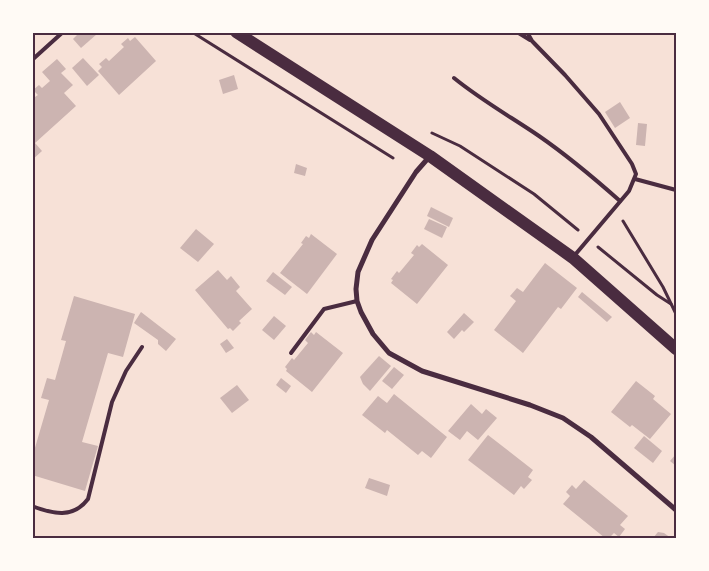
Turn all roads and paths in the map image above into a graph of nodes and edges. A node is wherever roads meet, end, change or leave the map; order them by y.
1 (63, 32) edge
2 (192, 32) edge
3 (236, 32) edge
4 (517, 32) edge
5 (527, 32) edge
6 (532, 41) junction
7 (32, 60) edge
8 (454, 78) dead end
9 (430, 156) junction
10 (393, 158) dead end
11 (635, 179) junction
12 (676, 190) edge
13 (620, 201) junction
14 (615, 207) junction
15 (589, 240) junction
16 (573, 258) junction
17 (357, 301) junction
18 (671, 304) junction
19 (676, 314) edge
20 (142, 347) dead end
21 (676, 349) edge
22 (291, 353) dead end
23 (32, 506) edge
24 (676, 510) edge

1 - 7 lane
2 - 10 path
3 - 9 main road
4 - 6 lane
5 - 6 lane
6 - 11 lane
8 - 13 lane
9 - 16 main road
9 - 17 street
11 - 12 lane
11 - 13 lane
13 - 14 lane
14 - 15 lane
14 - 18 path
15 - 16 lane
15 - 18 path
16 - 21 main road
17 - 22 lane
17 - 24 street
18 - 19 path
20 - 23 lane

